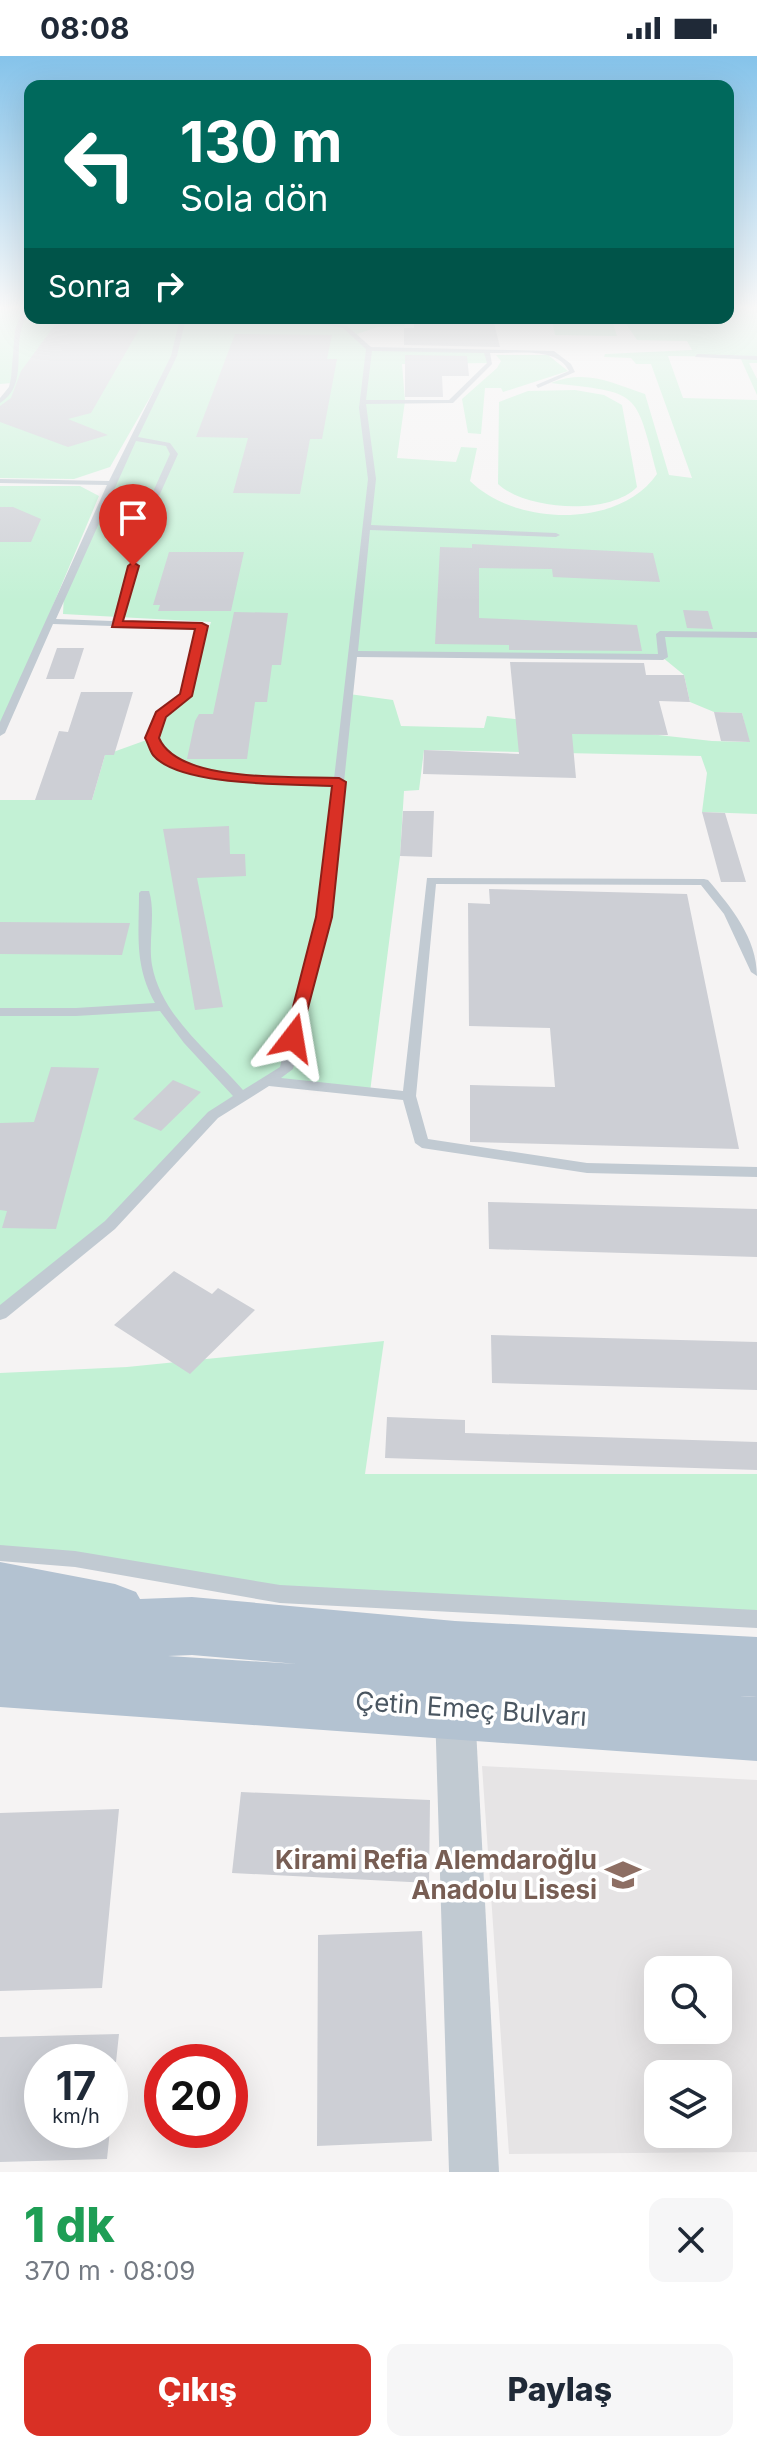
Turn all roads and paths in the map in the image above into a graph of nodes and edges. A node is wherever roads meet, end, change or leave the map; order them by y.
1 (151, 405) edge
2 (363, 405) edge
3 (135, 439) junction
4 (0, 481) edge
5 (112, 483) junction
6 (367, 527) junction
7 (556, 535) dead end
8 (51, 621) junction
9 (116, 624) junction
10 (757, 635) edge
11 (353, 654) junction
12 (0, 733) edge
13 (339, 782) junction
14 (145, 893) dead end
15 (757, 972) edge
16 (164, 1007) junction
17 (0, 1012) edge
18 (266, 1081) junction
19 (409, 1096) junction
20 (241, 1097) junction
21 (757, 1172) edge
22 (0, 1314) edge
23 (0, 1553) edge
24 (0, 1590) edge
25 (757, 1619) edge
26 (192, 1626) junction
27 (0, 1634) edge
28 (757, 1667) edge
29 (0, 1677) edge
30 (184, 1687) junction
31 (0, 1702) edge
32 (455, 1709) junction
33 (757, 1729) edge
34 (474, 2172) edge

1 - 3 lane
2 - 6 lane
3 - 5 lane
3 - 9 lane
4 - 5 lane
5 - 8 lane
6 - 7 lane
6 - 11 lane
8 - 9 lane
8 - 12 lane
9 - 13 lane
10 - 11 lane
11 - 13 lane
13 - 18 lane
14 - 16 lane
15 - 19 lane
16 - 17 lane
16 - 20 lane
18 - 19 lane
18 - 20 lane
19 - 21 lane
20 - 22 lane
23 - 25 lane
24 - 26 main road
26 - 27 main road
26 - 28 main road
29 - 30 main road, Çetin Emeç Bulvarı
30 - 31 main road, Çetin Emeç Bulvarı
30 - 32 main road, Çetin Emeç Bulvarı
32 - 33 main road, Çetin Emeç Bulvarı
32 - 34 street

